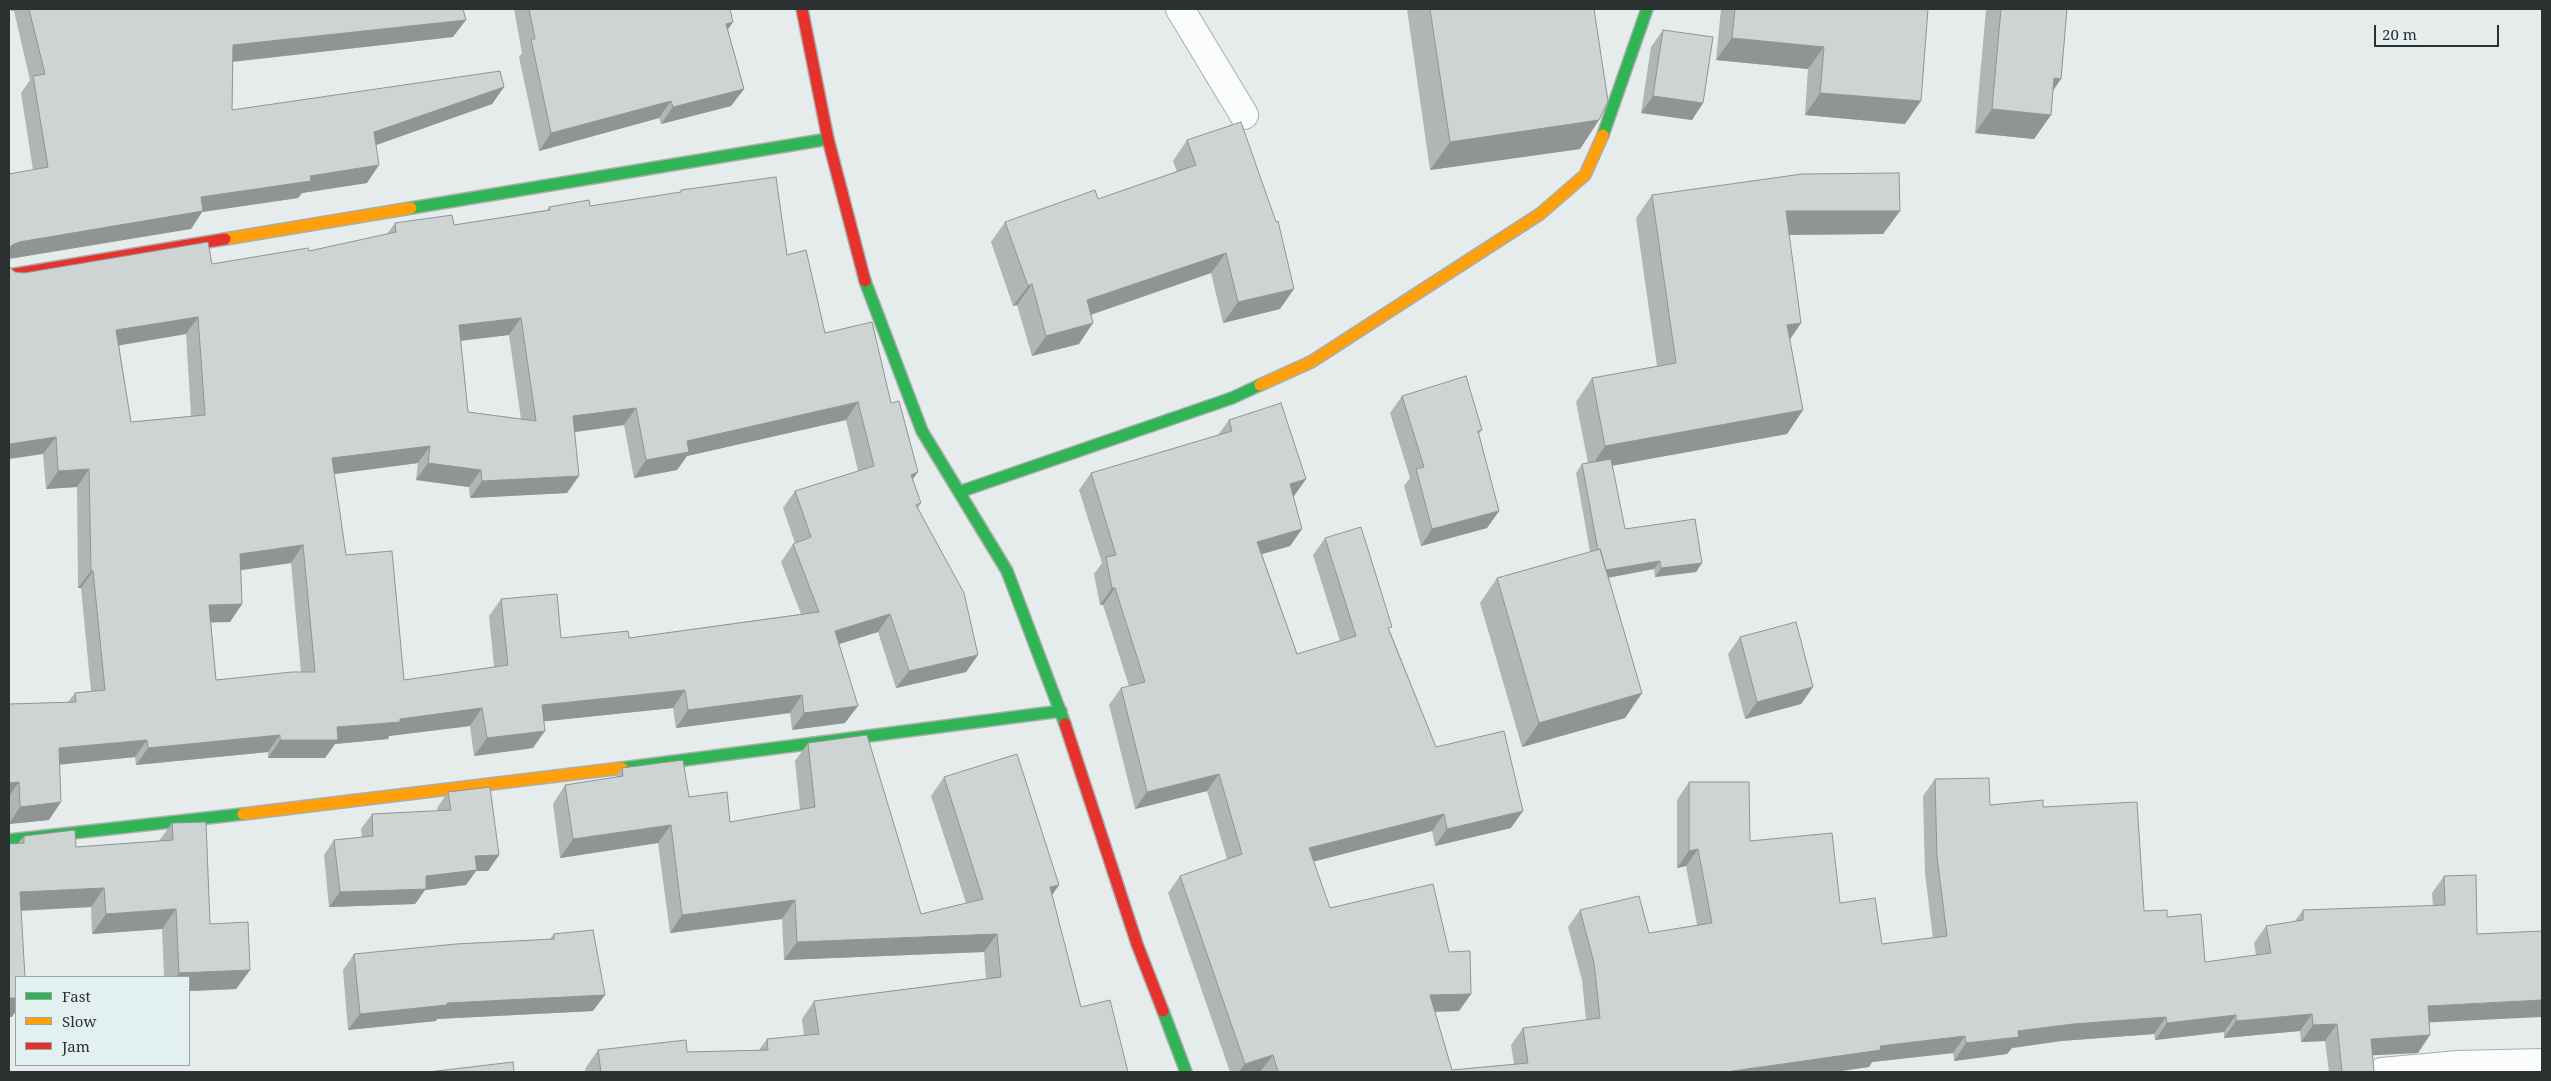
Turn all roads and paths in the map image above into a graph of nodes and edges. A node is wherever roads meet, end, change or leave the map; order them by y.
1 (802, 9) edge
2 (1180, 9) edge
3 (1647, 9) edge
4 (1244, 115) dead end
5 (828, 139) junction
6 (9, 275) edge
7 (959, 492) junction
8 (1061, 711) junction
9 (9, 840) edge
10 (2542, 1062) edge
11 (2459, 1069) edge
12 (1186, 1072) edge
13 (2382, 1072) edge

1 - 5 main road
2 - 4 street
3 - 7 main road
5 - 6 main road
5 - 7 main road
7 - 8 main road
8 - 9 main road
8 - 12 main road
10 - 11 street
11 - 13 street

